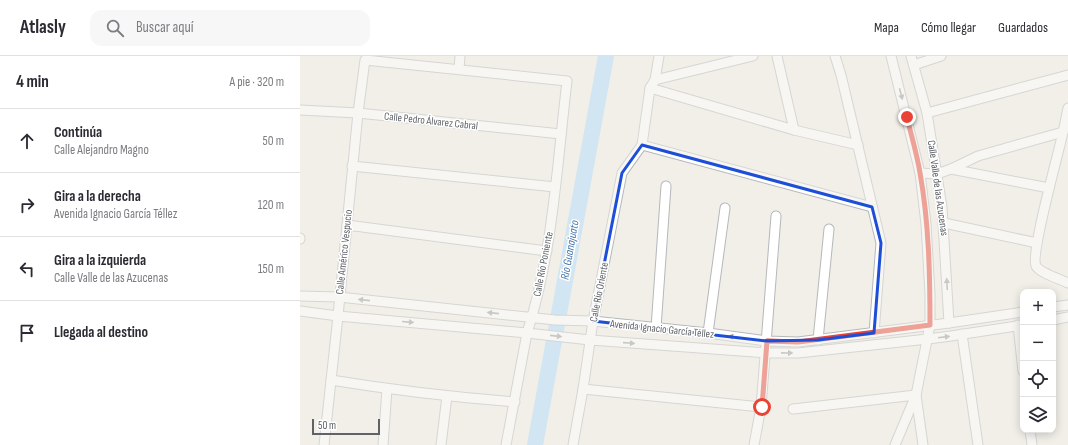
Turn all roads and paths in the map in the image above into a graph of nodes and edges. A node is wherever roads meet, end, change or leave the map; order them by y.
1 (460, 56) edge
2 (659, 56) edge
3 (754, 56) edge
4 (777, 56) edge
5 (835, 56) edge
6 (891, 56) edge
7 (941, 56) edge
8 (913, 60) edge
9 (459, 69) junction
10 (1068, 75) edge
11 (655, 80) junction
12 (650, 88) junction
13 (1068, 108) edge
14 (300, 110) edge
15 (358, 113) junction
16 (927, 113) junction
17 (794, 130) junction
18 (1063, 132) junction
19 (561, 134) junction
20 (642, 145) junction
21 (858, 145) junction
22 (352, 166) junction
23 (951, 169) junction
24 (920, 173) junction
25 (937, 174) junction
26 (666, 186) dead end
27 (555, 187) junction
28 (1049, 188) junction
29 (872, 207) junction
30 (725, 208) dead end
31 (776, 216) dead end
32 (944, 224) junction
33 (347, 225) junction
34 (829, 229) dead end
35 (1037, 243) junction
36 (547, 251) junction
37 (1068, 283) edge
38 (300, 296) edge
39 (339, 297) junction
40 (1068, 305) edge
41 (1056, 307) edge
42 (300, 311) edge
43 (1020, 312) edge
44 (338, 316) junction
45 (533, 317) junction
46 (1068, 317) edge
47 (1056, 319) edge
48 (589, 321) junction
49 (949, 323) junction
50 (930, 325) junction
51 (1020, 325) edge
52 (656, 328) junction
53 (874, 332) junction
54 (529, 333) junction
55 (708, 334) junction
56 (962, 334) junction
57 (586, 339) junction
58 (928, 339) junction
59 (818, 340) junction
60 (767, 341) junction
61 (766, 353) junction
62 (331, 380) junction
63 (387, 389) junction
64 (583, 389) junction
65 (916, 395) junction
66 (447, 396) junction
67 (514, 402) junction
68 (762, 407) junction
69 (793, 409) dead end
70 (1030, 433) edge
71 (324, 445) edge
72 (383, 445) edge
73 (441, 445) edge
74 (506, 445) edge
75 (573, 445) edge
76 (754, 445) edge
77 (895, 445) edge
78 (923, 445) edge
79 (978, 445) edge
80 (1032, 445) edge

1 - 9 street
2 - 11 street
3 - 11 street
4 - 17 street
5 - 21 street
6 -> 24 street, Calle Valle de las Azucenas
7 - 8 street
8 - 16 street, Calle Valle de las Azucenas
9 - 15 street, Calle Américo Vespucio
9 - 19 street, Calle Río Poniente
10 - 16 street
11 - 12 street
12 - 17 street
12 - 20 street
13 - 18 street
14 - 15 street, Calle Pedro Álvarez Cabral
15 - 19 street, Calle Pedro Álvarez Cabral
15 - 22 street, Calle Américo Vespucio
16 - 25 street, Calle Valle de las Azucenas
17 - 21 street
18 - 23 street
18 - 28 street
19 - 27 street, Calle Río Poniente
20 - 29 street
20 - 48 street, Calle Río Oriente
21 - 29 street
22 - 27 street
22 - 33 street, Calle Américo Vespucio
23 - 25 street
23 - 28 street
24 - 25 street
24 - 50 street, Calle Valle de las Azucenas
25 - 32 street, Calle Valle de las Azucenas
26 - 52 street
27 - 36 street, Calle Río Poniente
28 - 35 street
29 - 53 street
30 - 55 street
31 - 60 street
32 - 35 street
49 -> 32 street, Calle Valle de las Azucenas
33 - 36 street
33 - 39 street, Calle Américo Vespucio
34 - 59 street
35 - 37 street
36 - 45 street, Calle Río Poniente
38 - 39 street, Avenida Ignacio García Téllez
39 - 44 street, Calle Américo Vespucio
45 -> 39 street, Avenida Ignacio García Téllez
40 - 41 street
42 - 44 street, Avenida Ignacio García Téllez
43 - 49 street, Avenida Ignacio García Téllez
44 -> 54 street, Avenida Ignacio García Téllez
44 - 62 street, Calle Américo Vespucio
45 - 48 street, Avenida Ignacio García Téllez
45 - 54 street, Calle Río Poniente
46 - 47 street
48 - 52 street, Avenida Ignacio García Téllez
48 - 57 street, Calle Río Oriente
49 - 50 street, Avenida Ignacio García Téllez
50 - 53 street, Avenida Ignacio García Téllez
50 - 58 street, Calle Valle de las Azucenas
51 - 56 street, Avenida Ignacio García Téllez
52 - 55 street, Avenida Ignacio García Téllez
53 - 59 street, Avenida Ignacio García Téllez
54 -> 57 street, Avenida Ignacio García Téllez
54 - 67 street, Calle Río Poniente
60 -> 55 street, Avenida Ignacio García Téllez
58 -> 56 street, Avenida Ignacio García Téllez
56 - 79 street
57 -> 61 street, Avenida Ignacio García Téllez
57 - 64 street, Calle Río Oriente
61 -> 58 street, Avenida Ignacio García Téllez
58 - 65 street, Calle Valle de las Azucenas
59 - 60 street, Avenida Ignacio García Téllez
60 - 61 street
61 - 68 street
62 - 63 street
62 - 71 street, Calle Américo Vespucio
63 - 66 street
63 - 72 street
64 - 68 street
64 - 75 street, Calle Río Oriente
65 - 69 street
65 - 77 street
65 - 78 street
66 - 67 street
66 - 73 street
67 - 74 street, Calle Río Poniente
68 - 76 street
70 - 80 street

